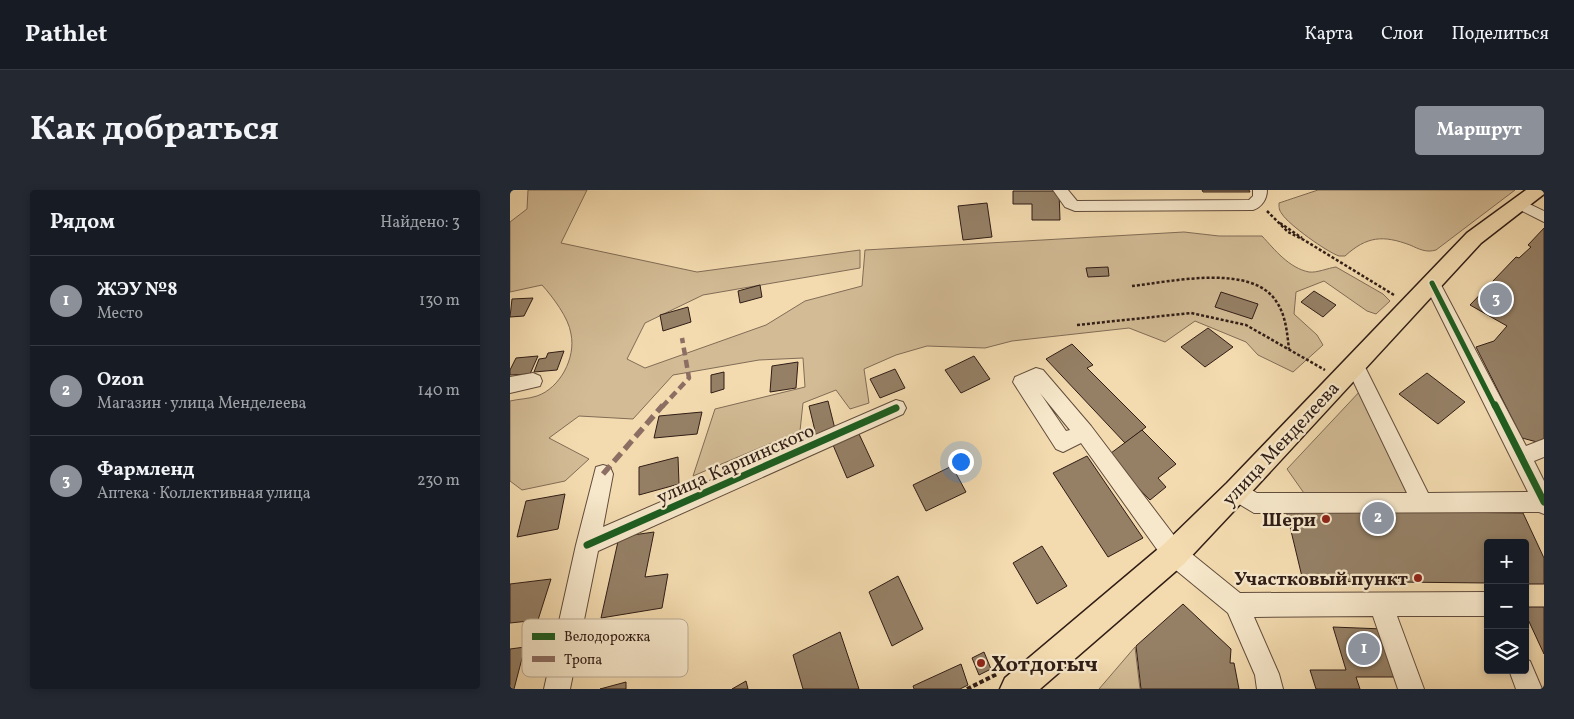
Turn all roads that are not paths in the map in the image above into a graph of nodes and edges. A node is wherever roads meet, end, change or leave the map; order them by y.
1 (1060, 190) edge
2 (1188, 190) edge
3 (1258, 196) edge
4 (1529, 197) edge
5 (1192, 205) junction
6 (1544, 217) edge
7 (1432, 283) junction
8 (1348, 372) junction
9 (533, 381) dead end
10 (510, 385) edge
11 (896, 408) dead end
12 (1084, 432) dead end
13 (1544, 448) edge
14 (1520, 458) junction
15 (603, 474) dead end
16 (1236, 491) junction
17 (1422, 502) junction
18 (1544, 503) edge
19 (587, 544) junction
20 (1174, 554) junction
21 (1381, 604) junction
22 (1484, 604) edge
23 (1236, 605) junction
24 (571, 619) edge
25 (1523, 674) edge
26 (1016, 689) edge
27 (1270, 689) edge
28 (1411, 689) edge
29 (1529, 689) edge

1 - 5 street
2 - 5 street
3 - 5 street
4 - 6 street
4 - 7 main road, улица Менделеева
7 - 8 main road, улица Менделеева
7 - 14 street
8 - 16 main road, улица Менделеева
8 - 17 street
9 - 10 street
11 - 19 street, улица Карпинского
12 - 20 street
13 - 14 street
14 - 18 street
15 - 19 street
16 - 17 street
16 - 20 main road, улица Менделеева
17 - 18 street
19 - 24 street
20 - 23 street
20 - 26 main road, улица Менделеева
21 - 22 street
21 - 23 street
21 - 28 street
23 - 27 street
25 - 29 street

